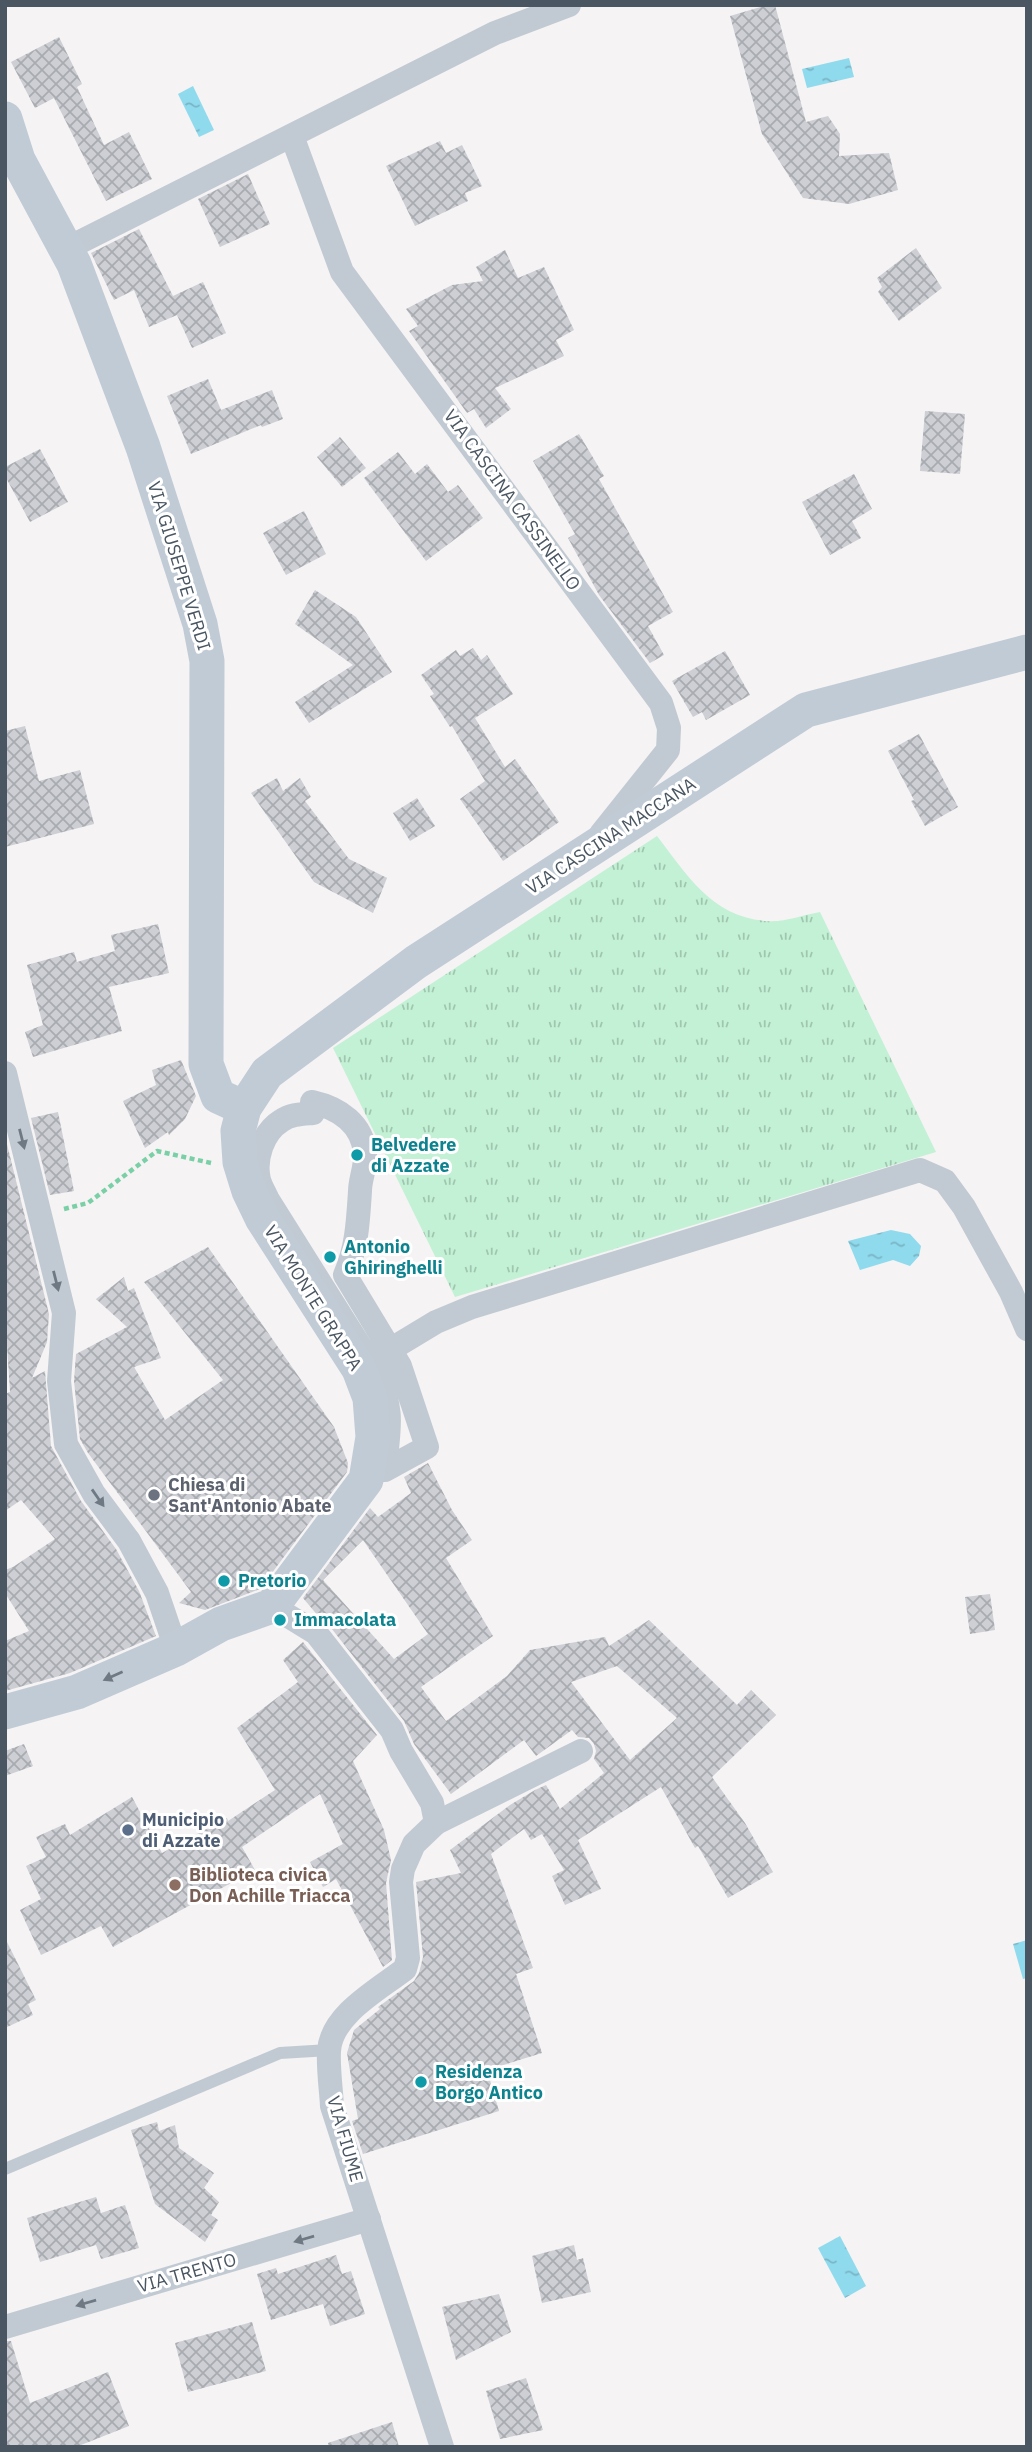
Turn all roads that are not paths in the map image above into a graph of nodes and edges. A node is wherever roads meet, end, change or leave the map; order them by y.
1 (569, 5) edge
2 (5, 119) edge
3 (292, 135) junction
4 (66, 249) junction
5 (1027, 652) edge
6 (588, 851) junction
7 (5, 1073) edge
8 (244, 1108) junction
9 (1027, 1329) edge
10 (373, 1360) junction
11 (272, 1606) junction
12 (176, 1649) junction
13 (5, 1712) edge
14 (581, 1751) dead end
15 (436, 1823) junction
16 (329, 2050) junction
17 (5, 2169) edge
18 (369, 2219) junction
19 (5, 2327) edge
20 (442, 2447) edge

1 - 3 street
2 - 4 street, VIA GIUSEPPE VERDI
3 - 4 street
3 - 6 street, VIA CASCINA CASSINELLO
4 - 8 street, VIA GIUSEPPE VERDI
5 - 6 street, VIA CASCINA MACCANA
6 - 8 street, VIA CASCINA MACCANA
7 -> 12 street
8 - 10 street, VIA MONTE GRAPPA
9 - 10 street
10 - 10 street
10 - 11 street, VIA MONTE GRAPPA
11 - 12 street
11 - 15 street
12 -> 13 street
14 - 15 street
15 - 16 street, VIA FIUME
16 - 17 lane
16 - 18 street, VIA FIUME
18 -> 19 street, VIA TRENTO
18 - 20 street, VIA FIUME

